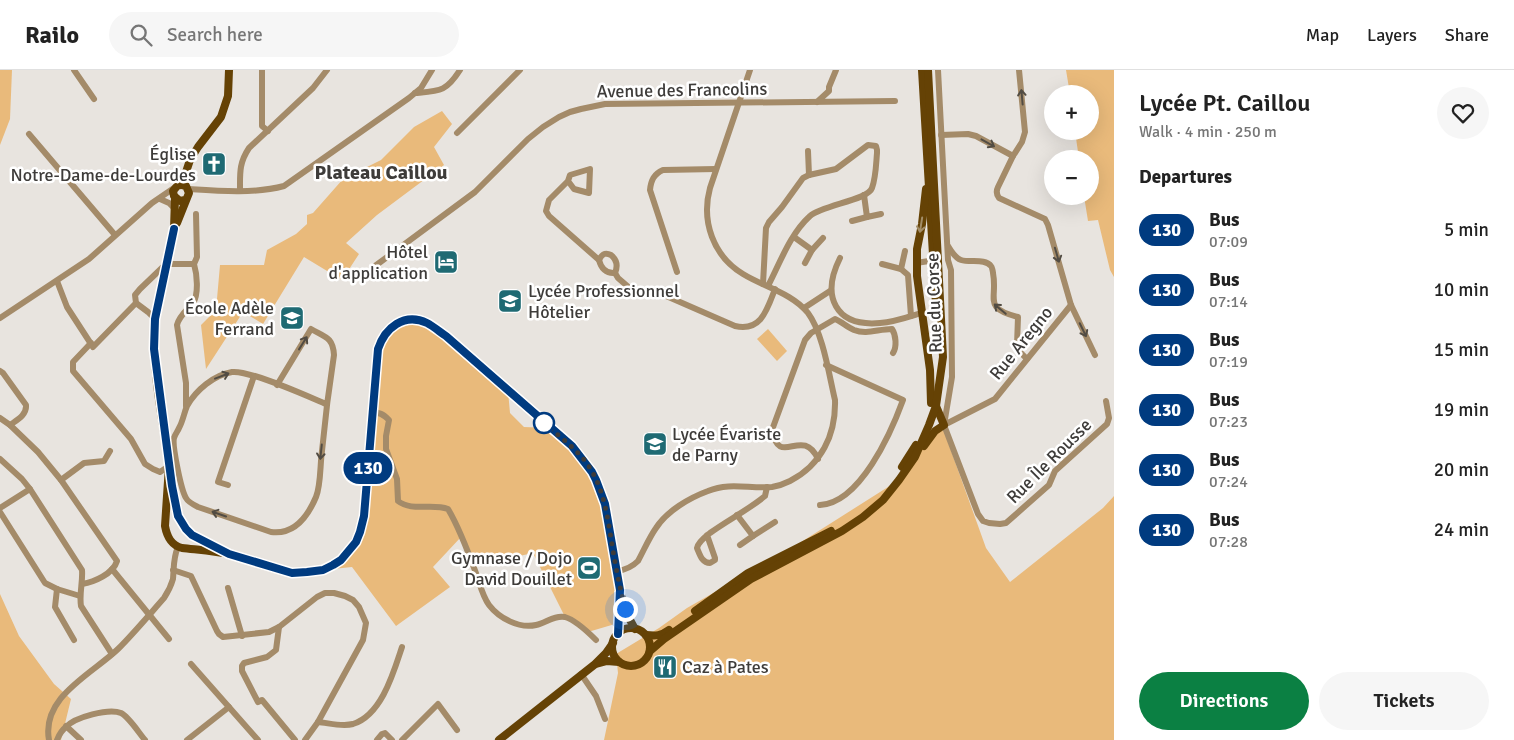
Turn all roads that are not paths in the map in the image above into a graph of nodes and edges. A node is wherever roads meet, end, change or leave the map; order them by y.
1 (74, 70) edge
2 (229, 70) edge
3 (262, 70) edge
4 (328, 70) edge
5 (460, 70) edge
6 (520, 70) edge
7 (750, 70) edge
8 (836, 70) edge
9 (922, 70) edge
10 (928, 70) edge
11 (938, 70) edge
12 (1019, 70) edge
13 (431, 72) edge
14 (431, 92) junction
15 (415, 93) junction
16 (94, 99) dead end
17 (895, 100) dead end
18 (817, 102) junction
19 (738, 103) junction
20 (268, 131) junction
21 (457, 133) dead end
22 (29, 134) dead end
23 (942, 135) junction
24 (808, 151) dead end
25 (1013, 156) junction
26 (716, 169) junction
27 (809, 174) junction
28 (928, 177) junction
29 (568, 181) dead end
30 (240, 190) junction
31 (182, 192) junction
32 (864, 195) junction
33 (159, 200) junction
34 (175, 209) junction
35 (196, 214) dead end
36 (881, 214) dead end
37 (867, 217) junction
38 (852, 221) dead end
39 (174, 229) junction
40 (116, 235) junction
41 (794, 236) junction
42 (823, 238) dead end
43 (947, 245) junction
44 (812, 250) junction
45 (905, 250) dead end
46 (840, 258) dead end
47 (599, 260) junction
48 (929, 261) dead end
49 (962, 261) junction
50 (805, 263) dead end
51 (916, 263) junction
52 (166, 264) junction
53 (194, 264) junction
54 (882, 264) dead end
55 (375, 266) dead end
56 (901, 269) junction
57 (952, 270) junction
58 (677, 272) dead end
59 (615, 273) junction
60 (57, 281) junction
61 (769, 286) junction
62 (830, 291) junction
63 (136, 303) junction
64 (1071, 305) junction
65 (804, 308) junction
66 (921, 313) junction
67 (911, 316) junction
68 (0, 318) edge
69 (155, 319) junction
70 (817, 329) junction
71 (91, 343) junction
72 (893, 353) dead end
73 (1095, 355) dead end
74 (1027, 360) junction
75 (826, 365) junction
76 (0, 371) edge
77 (254, 376) junction
78 (277, 384) junction
79 (1106, 401) dead end
80 (326, 404) junction
81 (934, 405) junction
82 (186, 408) junction
83 (372, 413) junction
84 (0, 418) edge
85 (10, 425) junction
86 (944, 425) junction
87 (165, 437) junction
88 (174, 440) junction
89 (110, 451) dead end
90 (175, 451) junction
91 (915, 457) junction
92 (0, 459) edge
93 (818, 459) junction
94 (169, 463) junction
95 (61, 480) junction
96 (228, 485) dead end
97 (767, 487) junction
98 (30, 489) junction
99 (820, 505) dead end
100 (0, 510) edge
101 (165, 514) junction
102 (737, 515) junction
103 (180, 521) junction
104 (775, 522) dead end
105 (192, 535) junction
106 (707, 535) dead end
107 (753, 536) junction
108 (740, 546) dead end
109 (180, 548) junction
110 (229, 554) junction
111 (112, 569) junction
112 (173, 570) junction
113 (616, 572) junction
114 (82, 584) junction
115 (228, 588) dead end
116 (57, 589) junction
117 (620, 590) junction
118 (80, 596) junction
119 (149, 615) junction
120 (279, 627) junction
121 (635, 629) junction
122 (618, 634) junction
123 (646, 635) junction
124 (242, 636) junction
125 (169, 639) dead end
126 (74, 640) dead end
127 (596, 640) dead end
128 (613, 642) junction
129 (402, 646) dead end
130 (650, 651) junction
131 (112, 654) junction
132 (619, 662) junction
133 (191, 664) dead end
134 (594, 665) junction
135 (582, 674) junction
136 (229, 707) junction
137 (605, 719) dead end
138 (318, 722) junction
139 (66, 726) junction
140 (458, 730) dead end
141 (49, 740) edge
142 (57, 740) edge
143 (81, 740) edge
144 (144, 740) edge
145 (188, 740) edge
146 (258, 740) edge
147 (295, 740) edge
148 (305, 740) edge
149 (377, 740) edge
150 (392, 740) edge
151 (402, 740) edge
152 (499, 740) edge

1 - 16 street
2 - 31 main road
3 - 20 street
4 - 20 street
5 - 14 street
6 - 21 street
7 - 19 street
8 - 18 street
9 - 28 main road
10 - 81 main road
11 - 23 street, Rue du Corse
25 -> 12 street
13 - 14 street
13 - 15 street
14 - 15 street
15 - 30 street
17 - 18 street, Avenue des Francolins
18 - 19 street, Avenue des Francolins
19 - 26 street
19 - 55 street, Avenue des Francolins
20 - 30 street
22 - 40 street
23 -> 25 street
23 - 43 street, Rue du Corse
24 - 27 street
25 -> 64 street
26 - 58 street
26 - 61 street
27 - 32 street
27 - 61 street
28 -> 51 main road
28 - 81 main road
29 - 47 street
30 - 31 street
31 - 33 street
31 - 34 main road
31 - 39 main road
32 - 37 street
32 - 41 street
33 - 34 street
33 - 40 street
34 - 39 main road
35 - 53 street
36 - 37 street
37 - 38 street
39 - 52 main road
40 - 60 street
41 - 44 street
41 - 61 street
42 - 44 street
43 - 49 street
43 - 57 street, Rue du Corse
44 - 50 street
45 - 56 street
46 - 62 street
47 - 59 street
47 - 59 street
48 - 51 street
49 - 57 street
74 -> 49 street
51 - 66 main road
52 - 53 street
52 - 63 street
52 - 69 main road
53 - 82 street
54 - 56 street
56 - 67 street
57 - 86 street, Rue du Corse
59 - 61 street
60 - 68 street
60 - 71 street
61 - 65 street
62 - 65 street
62 - 67 street
63 - 69 street
63 - 71 street
64 -> 73 street, Rue Aregno
64 - 74 street, Rue Aregno
65 - 70 street
66 - 67 street
66 - 81 main road
69 - 87 main road
70 - 72 street
70 - 75 street
70 - 93 street
71 - 94 street
74 - 86 street, Rue Aregno
75 - 93 street
75 - 99 street
76 - 85 street
77 - 78 street
82 -> 77 street
77 - 96 street
78 - 80 street
78 -> 80 street
79 - 86 street, Rue Île Rousse
80 -> 90 street
81 - 86 main road
81 - 91 main road
81 - 123 main road
82 - 88 street
83 - 110 main road
83 - 113 main road
83 - 127 street
84 - 85 street
85 - 95 street
86 - 91 main road
87 - 88 street
87 - 94 main road
88 - 90 street
89 - 95 street
90 - 94 street
91 - 130 main road
92 - 98 street
93 - 97 street
94 - 101 main road
94 - 103 main road
95 - 111 street
97 - 102 street
97 - 113 street
98 - 100 street
98 - 114 street
100 - 116 street
101 - 103 main road
101 - 109 main road
102 - 106 street
102 - 107 street
103 - 105 main road
104 - 107 street
105 - 109 main road
105 - 110 main road
107 - 108 street
109 - 110 main road
109 - 112 street
111 - 114 street
111 - 119 street
112 - 119 street
112 - 124 street
113 - 117 main road
114 - 118 street
115 - 124 street
116 - 118 street
116 - 126 street
117 - 121 main road
117 - 122 main road
118 - 131 street
119 - 125 street
119 - 131 street
120 - 124 street
120 - 138 street
120 - 147 street
121 - 122 main road
121 - 123 main road
122 - 128 main road
123 - 130 main road
128 - 132 main road
128 - 134 main road
129 - 138 street
130 - 132 main road
131 - 141 street
132 - 134 main road
133 - 136 street
134 - 135 main road
135 - 137 street
135 - 152 main road
136 - 145 street
136 - 146 street
138 - 148 street
139 - 142 street
139 - 143 street
139 - 144 street
140 - 151 street
149 - 150 street

